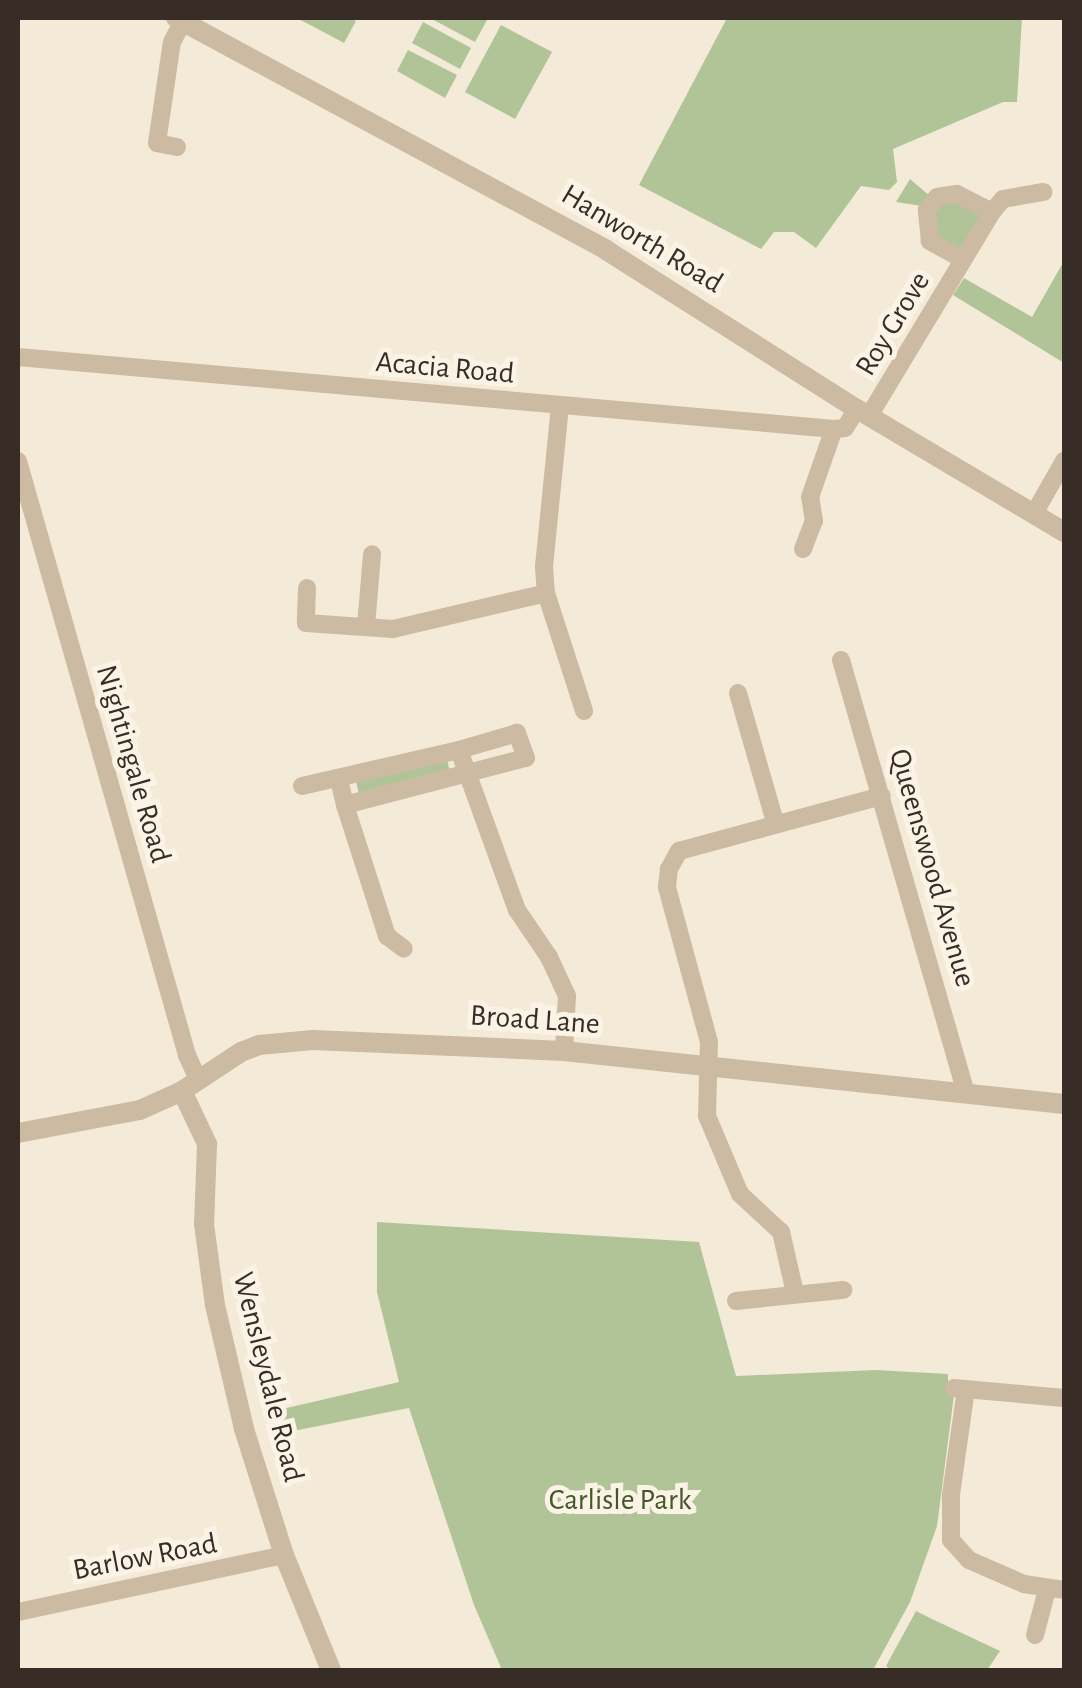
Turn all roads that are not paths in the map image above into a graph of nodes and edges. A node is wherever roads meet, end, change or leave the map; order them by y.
1 (180, 19) edge
2 (177, 147) dead end
3 (1043, 192) dead end
4 (992, 212) junction
5 (962, 260) junction
6 (18, 357) edge
7 (560, 406) junction
8 (863, 412) junction
9 (834, 429) junction
10 (18, 461) edge
11 (1064, 461) edge
12 (1035, 512) junction
13 (1064, 532) edge
14 (803, 549) dead end
15 (372, 554) dead end
16 (308, 588) dead end
17 (546, 593) junction
18 (366, 626) junction
19 (840, 660) dead end
20 (738, 693) dead end
21 (584, 711) dead end
22 (460, 750) junction
23 (468, 776) junction
24 (339, 779) junction
25 (302, 786) dead end
26 (882, 796) junction
27 (345, 805) junction
28 (776, 822) junction
29 (404, 949) dead end
30 (564, 1051) junction
31 (711, 1068) junction
32 (190, 1086) junction
33 (966, 1092) junction
34 (1064, 1104) edge
35 (18, 1133) edge
36 (844, 1290) dead end
37 (795, 1293) junction
38 (736, 1301) dead end
39 (1064, 1398) edge
40 (284, 1556) junction
41 (1056, 1590) edge
42 (18, 1612) edge
43 (1036, 1635) dead end
44 (331, 1670) edge

1 - 2 street
1 - 8 street, Hanworth Road
3 - 4 street
4 - 5 street, Roy Grove
4 - 5 street, Roy Grove
5 - 8 street, Roy Grove
6 - 7 street, Acacia Road
7 - 9 street, Acacia Road
7 - 17 street
8 - 9 street
8 - 12 street, Hanworth Road
9 - 14 street
10 - 32 street, Nightingale Road
11 - 12 street
12 - 13 street, Hanworth Road
15 - 18 street
16 - 18 street
17 - 18 street
17 - 21 street
19 - 26 street, Queenswood Avenue
20 - 28 street
22 - 23 street
22 - 23 street
22 - 24 street
23 - 27 street
23 - 30 street
24 - 25 street
24 - 27 street
26 - 28 street
26 - 33 street, Queenswood Avenue
27 - 29 street
28 - 31 street
30 - 31 street, Broad Lane
30 - 32 street, Broad Lane
31 - 33 street, Broad Lane
31 - 37 street
32 - 35 street, Broad Lane
32 - 40 street, Wensleydale Road
33 - 34 street, Broad Lane
36 - 37 street
37 - 38 street
39 - 41 street
40 - 42 street, Barlow Road
40 - 44 street, Wensleydale Road
41 - 43 street

